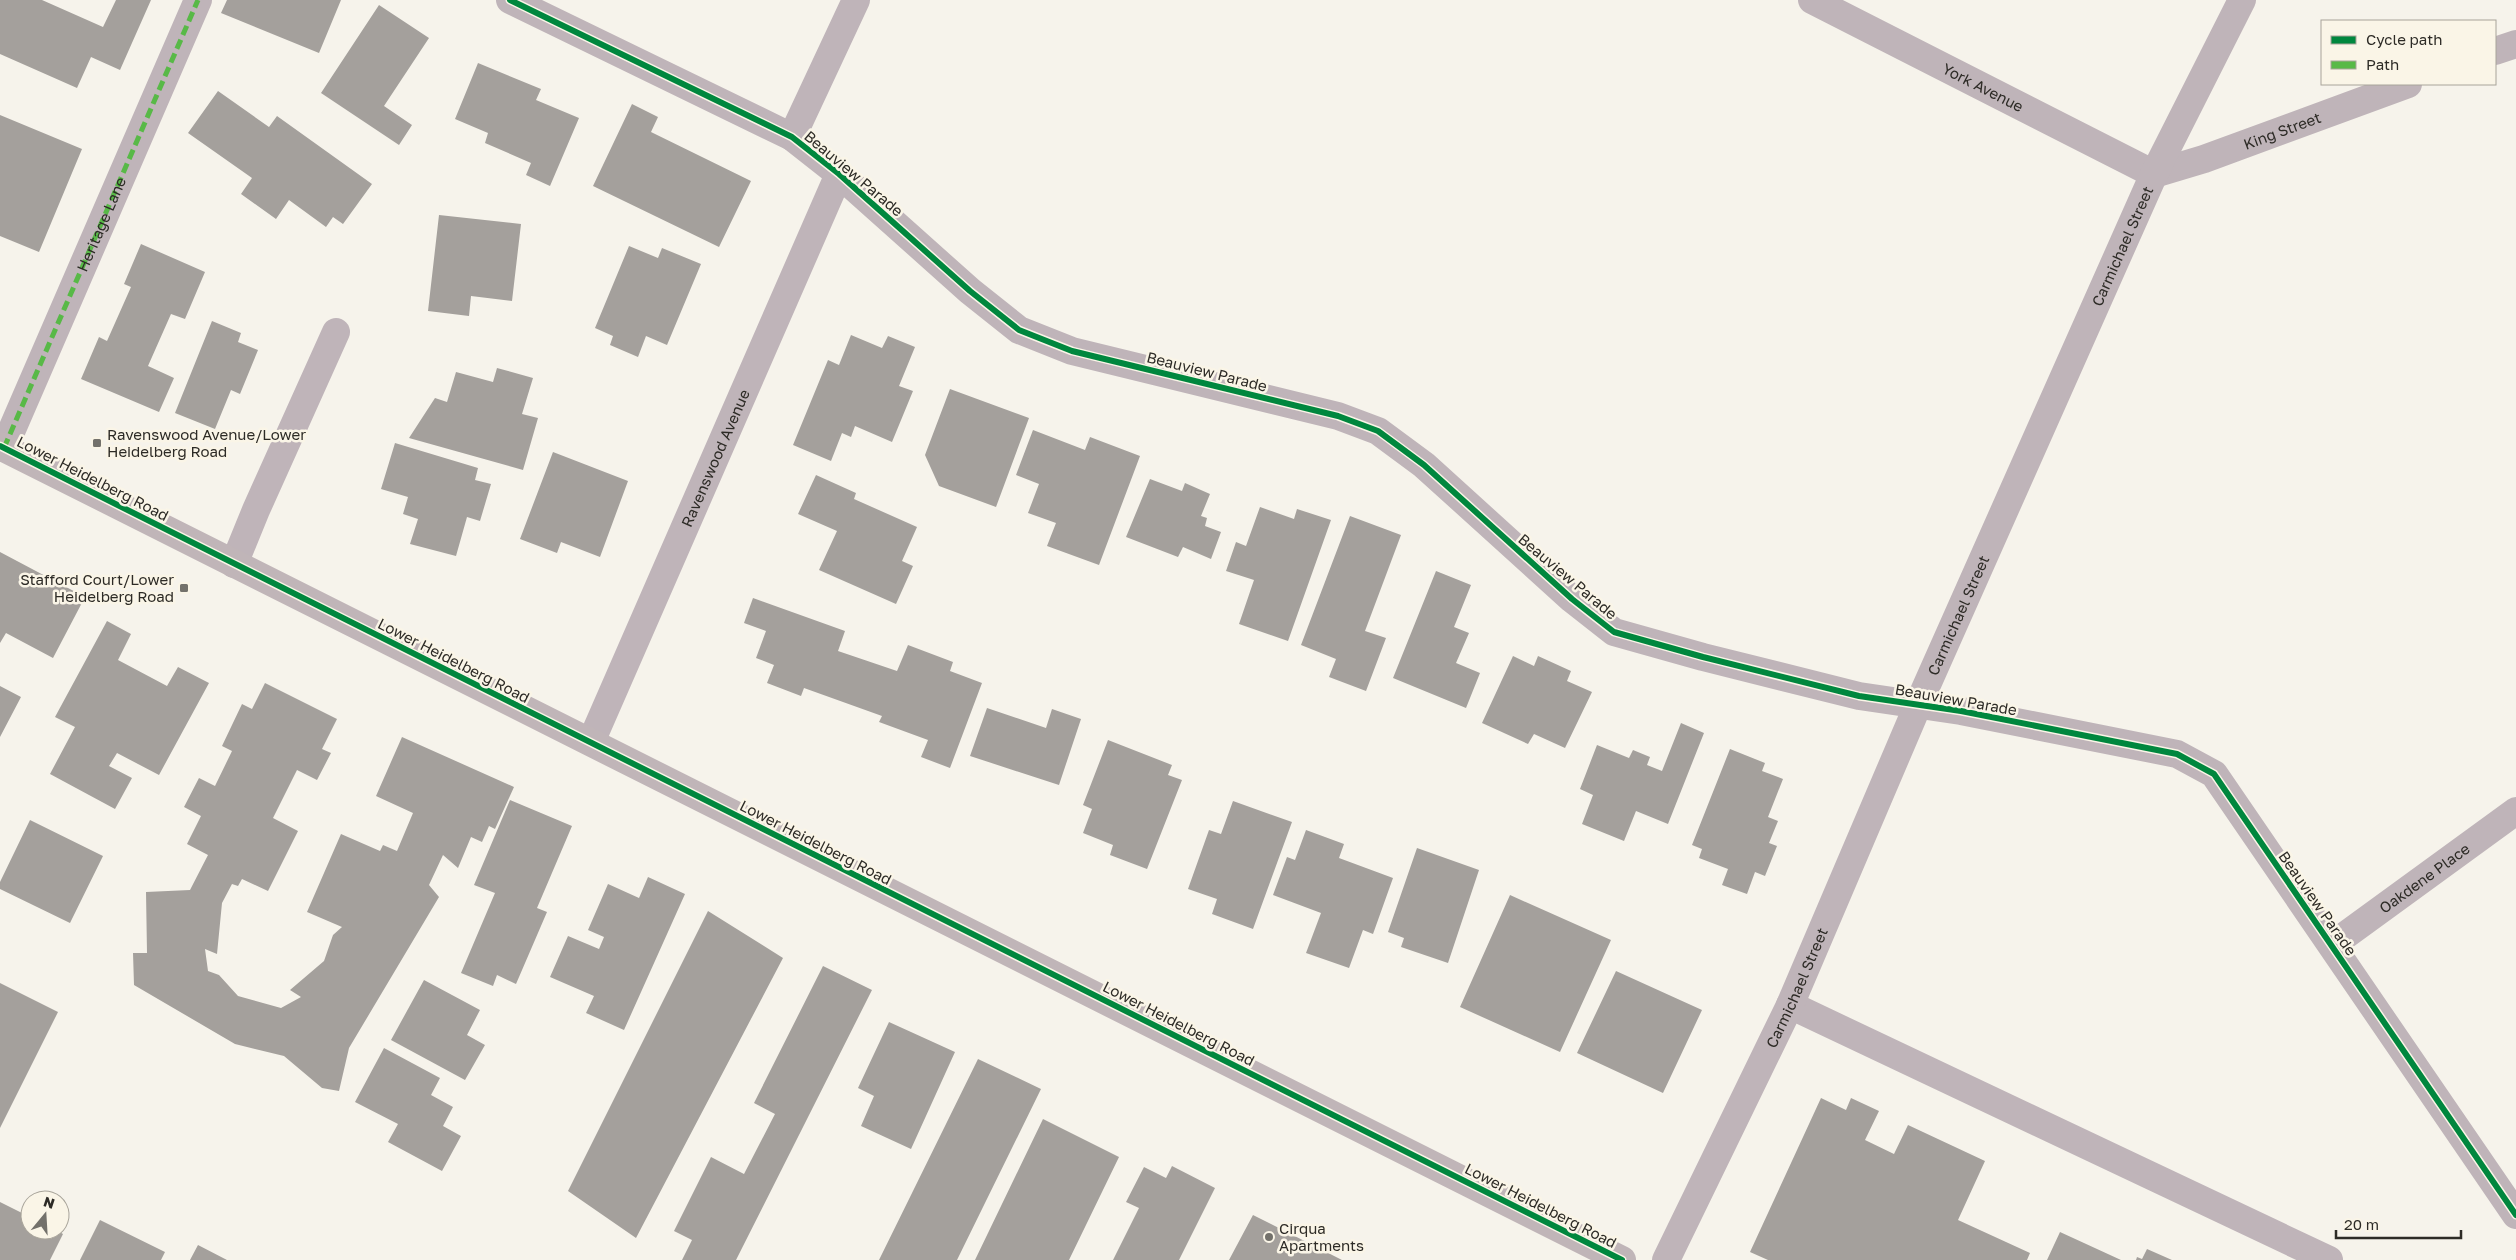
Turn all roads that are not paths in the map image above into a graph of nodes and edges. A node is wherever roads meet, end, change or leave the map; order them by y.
1 (198, 0) edge
2 (510, 0) edge
3 (856, 0) edge
4 (1812, 0) edge
5 (2242, 0) edge
6 (2516, 44) edge
7 (2496, 51) edge
8 (2405, 85) edge
9 (792, 137) junction
10 (839, 174) junction
11 (2154, 174) junction
12 (336, 332) dead end
13 (2, 447) edge
14 (234, 564) junction
15 (1918, 705) junction
16 (591, 742) junction
17 (2516, 811) edge
18 (2332, 945) junction
19 (1790, 1005) junction
20 (2516, 1215) edge
21 (1622, 1260) edge
22 (1666, 1260) edge
23 (2328, 1260) edge

1 - 13 street, Heritage Lane
2 - 9 street, Beauview Parade
3 - 9 street
4 - 11 street, York Avenue
5 - 11 street, Carmichael Street
6 - 7 street
8 - 11 street, King Street
9 - 10 street, Beauview Parade
10 - 15 street, Beauview Parade
10 - 16 street, Ravenswood Avenue
11 - 15 street, Carmichael Street
12 - 14 street
13 - 14 main road, Lower Heidelberg Road
14 - 16 main road, Lower Heidelberg Road
15 - 18 street, Beauview Parade
15 - 19 street, Carmichael Street
16 - 21 main road, Lower Heidelberg Road
17 - 18 street, Oakdene Place
18 - 20 street, Beauview Parade
19 - 22 street, Carmichael Street
19 - 23 street

